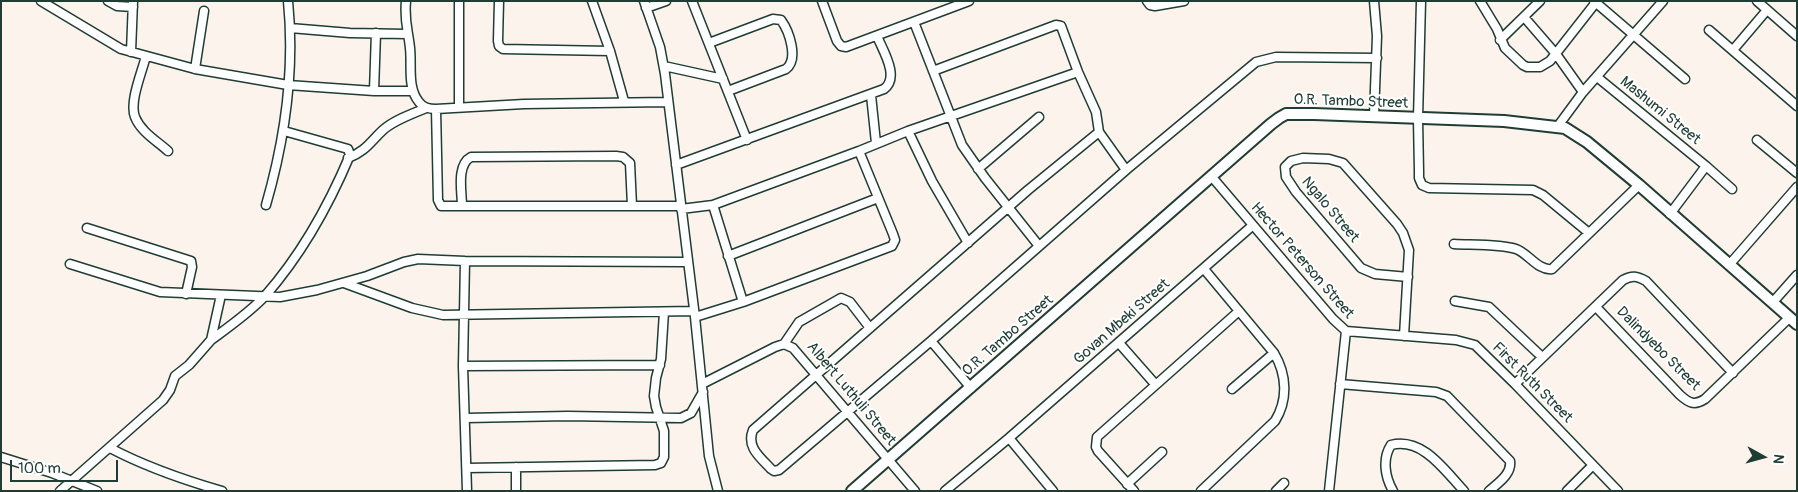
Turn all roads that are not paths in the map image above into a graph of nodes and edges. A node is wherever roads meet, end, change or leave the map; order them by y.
1 (42, 1) edge
2 (108, 1) edge
3 (288, 1) edge
4 (406, 1) edge
5 (459, 1) edge
6 (499, 1) edge
7 (592, 1) edge
8 (666, 1) edge
9 (692, 1) edge
10 (822, 1) edge
11 (969, 1) edge
12 (1147, 1) edge
13 (1184, 1) edge
14 (1374, 1) edge
15 (1421, 1) edge
16 (1480, 1) edge
17 (1540, 1) edge
18 (1664, 1) edge
19 (1757, 1) edge
20 (1595, 2) edge
21 (133, 4) edge
22 (645, 5) edge
23 (1767, 10) junction
24 (204, 11) dead end
25 (1524, 17) junction
26 (914, 22) junction
27 (290, 28) junction
28 (1709, 30) dead end
29 (376, 33) junction
30 (407, 34) junction
31 (877, 36) junction
32 (1634, 36) junction
33 (1797, 36) edge
34 (1500, 40) junction
35 (709, 43) junction
36 (1733, 50) junction
37 (610, 51) junction
38 (131, 52) junction
39 (1556, 54) junction
40 (146, 56) junction
41 (1376, 58) junction
42 (664, 66) junction
43 (195, 69) junction
44 (933, 71) junction
45 (1078, 72) junction
46 (1597, 77) junction
47 (723, 78) junction
48 (1685, 79) dead end
49 (288, 85) junction
50 (374, 91) junction
51 (413, 91) junction
52 (728, 91) junction
53 (1583, 92) junction
54 (871, 95) junction
55 (624, 101) junction
56 (668, 102) junction
57 (1797, 106) edge
58 (459, 107) junction
59 (426, 108) junction
60 (436, 109) junction
61 (950, 116) junction
62 (1374, 116) junction
63 (1039, 117) dead end
64 (1418, 119) junction
65 (1558, 126) junction
66 (284, 131) junction
67 (908, 131) junction
68 (1099, 132) junction
69 (747, 140) junction
70 (1757, 140) dead end
71 (876, 143) junction
72 (168, 151) dead end
73 (859, 151) junction
74 (348, 158) junction
75 (676, 165) junction
76 (1706, 166) junction
77 (978, 169) junction
78 (1126, 170) junction
79 (1797, 173) edge
80 (1212, 177) junction
81 (1639, 185) junction
82 (1797, 188) edge
83 (1732, 189) dead end
84 (878, 198) junction
85 (266, 205) dead end
86 (712, 205) junction
87 (462, 206) junction
88 (632, 206) junction
89 (681, 208) junction
90 (1008, 208) junction
91 (1670, 214) junction
92 (1252, 226) junction
93 (87, 228) dead end
94 (1589, 233) junction
95 (968, 243) junction
96 (1454, 244) dead end
97 (1038, 246) junction
98 (728, 256) junction
99 (465, 261) junction
100 (687, 262) junction
101 (70, 264) dead end
102 (1729, 265) junction
103 (1204, 269) junction
104 (1797, 275) edge
105 (1408, 277) junction
106 (344, 283) junction
107 (186, 294) junction
108 (221, 295) junction
109 (264, 297) junction
110 (1455, 301) dead end
111 (743, 302) junction
112 (1772, 302) junction
113 (1596, 307) junction
114 (1239, 311) junction
115 (664, 312) junction
116 (694, 314) junction
117 (464, 315) junction
118 (1793, 321) edge
119 (870, 328) junction
120 (1346, 331) junction
121 (1404, 336) junction
122 (212, 340) junction
123 (931, 341) junction
124 (1119, 343) junction
125 (784, 344) junction
126 (1274, 353) junction
127 (1542, 357) junction
128 (660, 365) junction
129 (464, 366) junction
130 (1733, 373) junction
131 (817, 375) junction
132 (1155, 384) junction
133 (1340, 384) junction
134 (1515, 384) junction
135 (702, 388) junction
136 (971, 388) junction
137 (1232, 389) dead end
138 (849, 412) junction
139 (660, 417) junction
140 (466, 418) junction
141 (1009, 438) junction
142 (110, 448) junction
143 (1162, 452) dead end
144 (1, 457) edge
145 (888, 460) junction
146 (1594, 465) junction
147 (516, 467) junction
148 (467, 468) junction
149 (73, 480) junction
150 (1284, 483) dead end
151 (1127, 484) junction
152 (60, 491) edge
153 (98, 491) edge
154 (222, 491) edge
155 (467, 491) edge
156 (516, 491) edge
157 (718, 491) edge
158 (852, 491) edge
159 (915, 491) edge
160 (945, 491) edge
161 (1053, 491) edge
162 (1134, 491) edge
163 (1201, 491) edge
164 (1276, 491) edge
165 (1329, 491) edge
166 (1393, 491) edge
167 (1464, 491) edge
168 (1489, 491) edge
169 (1567, 491) edge
170 (1618, 491) edge

1 - 38 street
2 - 21 street
3 - 27 street
4 - 30 street
5 - 58 street
6 - 37 street
7 - 37 street
8 - 22 street
9 - 35 street
10 - 31 street
11 - 26 street
12 - 13 street
14 - 41 street
15 - 64 street
16 - 34 street
17 - 25 street
18 - 32 street
19 - 23 street
20 - 32 street
20 - 39 street
21 - 38 street
22 - 42 street
23 - 33 street
23 - 36 street
24 - 43 street
25 - 34 street
25 - 39 street
26 - 31 street
26 - 44 street
27 - 29 street
27 - 49 street
28 - 36 street
29 - 30 street
29 - 50 street
30 - 51 street
31 - 54 street
32 - 46 street
32 - 48 street
34 - 39 street
35 - 47 street
35 - 52 street
36 - 57 street
37 - 55 street
38 - 40 street
39 - 53 street
40 - 43 street
40 - 72 street
41 - 62 street
41 - 78 street
42 - 47 street
42 - 56 street
43 - 49 street
44 - 45 street
44 - 61 street
45 - 61 street
45 - 68 street
46 - 53 street
46 - 76 street, Mashumi Street
47 - 52 street
49 - 50 street
49 - 66 street
50 - 51 street
51 - 59 street
52 - 69 street
53 - 65 street
54 - 69 street
54 - 71 street
55 - 56 street
55 - 58 street
56 - 75 street
58 - 60 street
59 - 60 street
59 - 74 street
60 - 87 street
61 - 67 street
61 - 77 street
62 - 64 street, O.R. Tambo Street
62 - 80 street, O.R. Tambo Street
63 - 77 street
64 - 65 street, O.R. Tambo Street
64 - 94 street
65 - 81 street, O.R. Tambo Street
66 - 74 street
66 - 85 street
67 - 71 street
67 - 95 street
68 - 78 street
68 - 90 street
69 - 75 street
70 - 79 street
71 - 73 street
73 - 84 street
73 - 86 street
74 - 109 street
75 - 89 street
76 - 83 street, Mashumi Street
76 - 91 street, Mashumi Street
77 - 90 street
78 - 97 street
80 - 92 street, Hector Peterson Street
80 - 136 street, O.R. Tambo Street
81 - 91 street, O.R. Tambo Street
81 - 94 street
82 - 102 street
84 - 98 street
84 - 111 street
86 - 89 street
86 - 98 street
87 - 88 street
87 - 88 street
88 - 89 street
89 - 100 street
90 - 95 street
90 - 97 street
91 - 102 street, O.R. Tambo Street
92 - 103 street, Govan Mbeki Street
92 - 120 street, Hector Peterson Street
93 - 107 street
94 - 96 street
95 - 119 street
97 - 123 street
98 - 111 street
99 - 100 street
99 - 106 street
99 - 117 street
100 - 116 street
101 - 107 street
102 - 112 street, O.R. Tambo Street
103 - 114 street
103 - 124 street, Govan Mbeki Street
104 - 112 street
105 - 105 street, Ngalo Street
105 - 121 street, Ngalo Street
106 - 109 street
106 - 117 street
107 - 108 street
108 - 109 street
108 - 122 street
109 - 122 street
110 - 127 street
111 - 116 street
112 - 118 street, O.R. Tambo Street
113 - 127 street
113 - 130 street, Dalindyebo Street
113 - 130 street
114 - 126 street
114 - 132 street
115 - 116 street
115 - 117 street
115 - 128 street
116 - 135 street
117 - 129 street
118 - 130 street, Dalindyebo Street
119 - 125 street
119 - 131 street
120 - 121 street, First Ruth Street
120 - 133 street, Hector Peterson Street
121 - 134 street, First Ruth Street
122 - 142 street
123 - 136 street
123 - 138 street
124 - 132 street
124 - 141 street, Govan Mbeki Street
125 - 131 street, Albert Luthuli Street
125 - 135 street, Albert Luthuli Street
126 - 137 street
126 - 163 street
127 - 134 street
128 - 129 street
128 - 139 street
129 - 140 street
131 - 138 street, Albert Luthuli Street
131 - 138 street
132 - 151 street
133 - 165 street, Hector Peterson Street
133 - 168 street
134 - 146 street, First Ruth Street
135 - 139 street
135 - 157 street
136 - 145 street, O.R. Tambo Street
138 - 145 street, Albert Luthuli Street
139 - 140 street
139 - 147 street
140 - 148 street
141 - 160 street, Govan Mbeki Street
141 - 161 street
142 - 149 street
142 - 154 street
143 - 151 street
144 - 149 street
145 - 158 street, O.R. Tambo Street
145 - 159 street, Albert Luthuli Street
146 - 169 street
146 - 170 street, First Ruth Street
147 - 148 street
147 - 156 street
148 - 155 street
149 - 152 street
149 - 153 street
150 - 164 street
151 - 162 street
166 - 167 street

